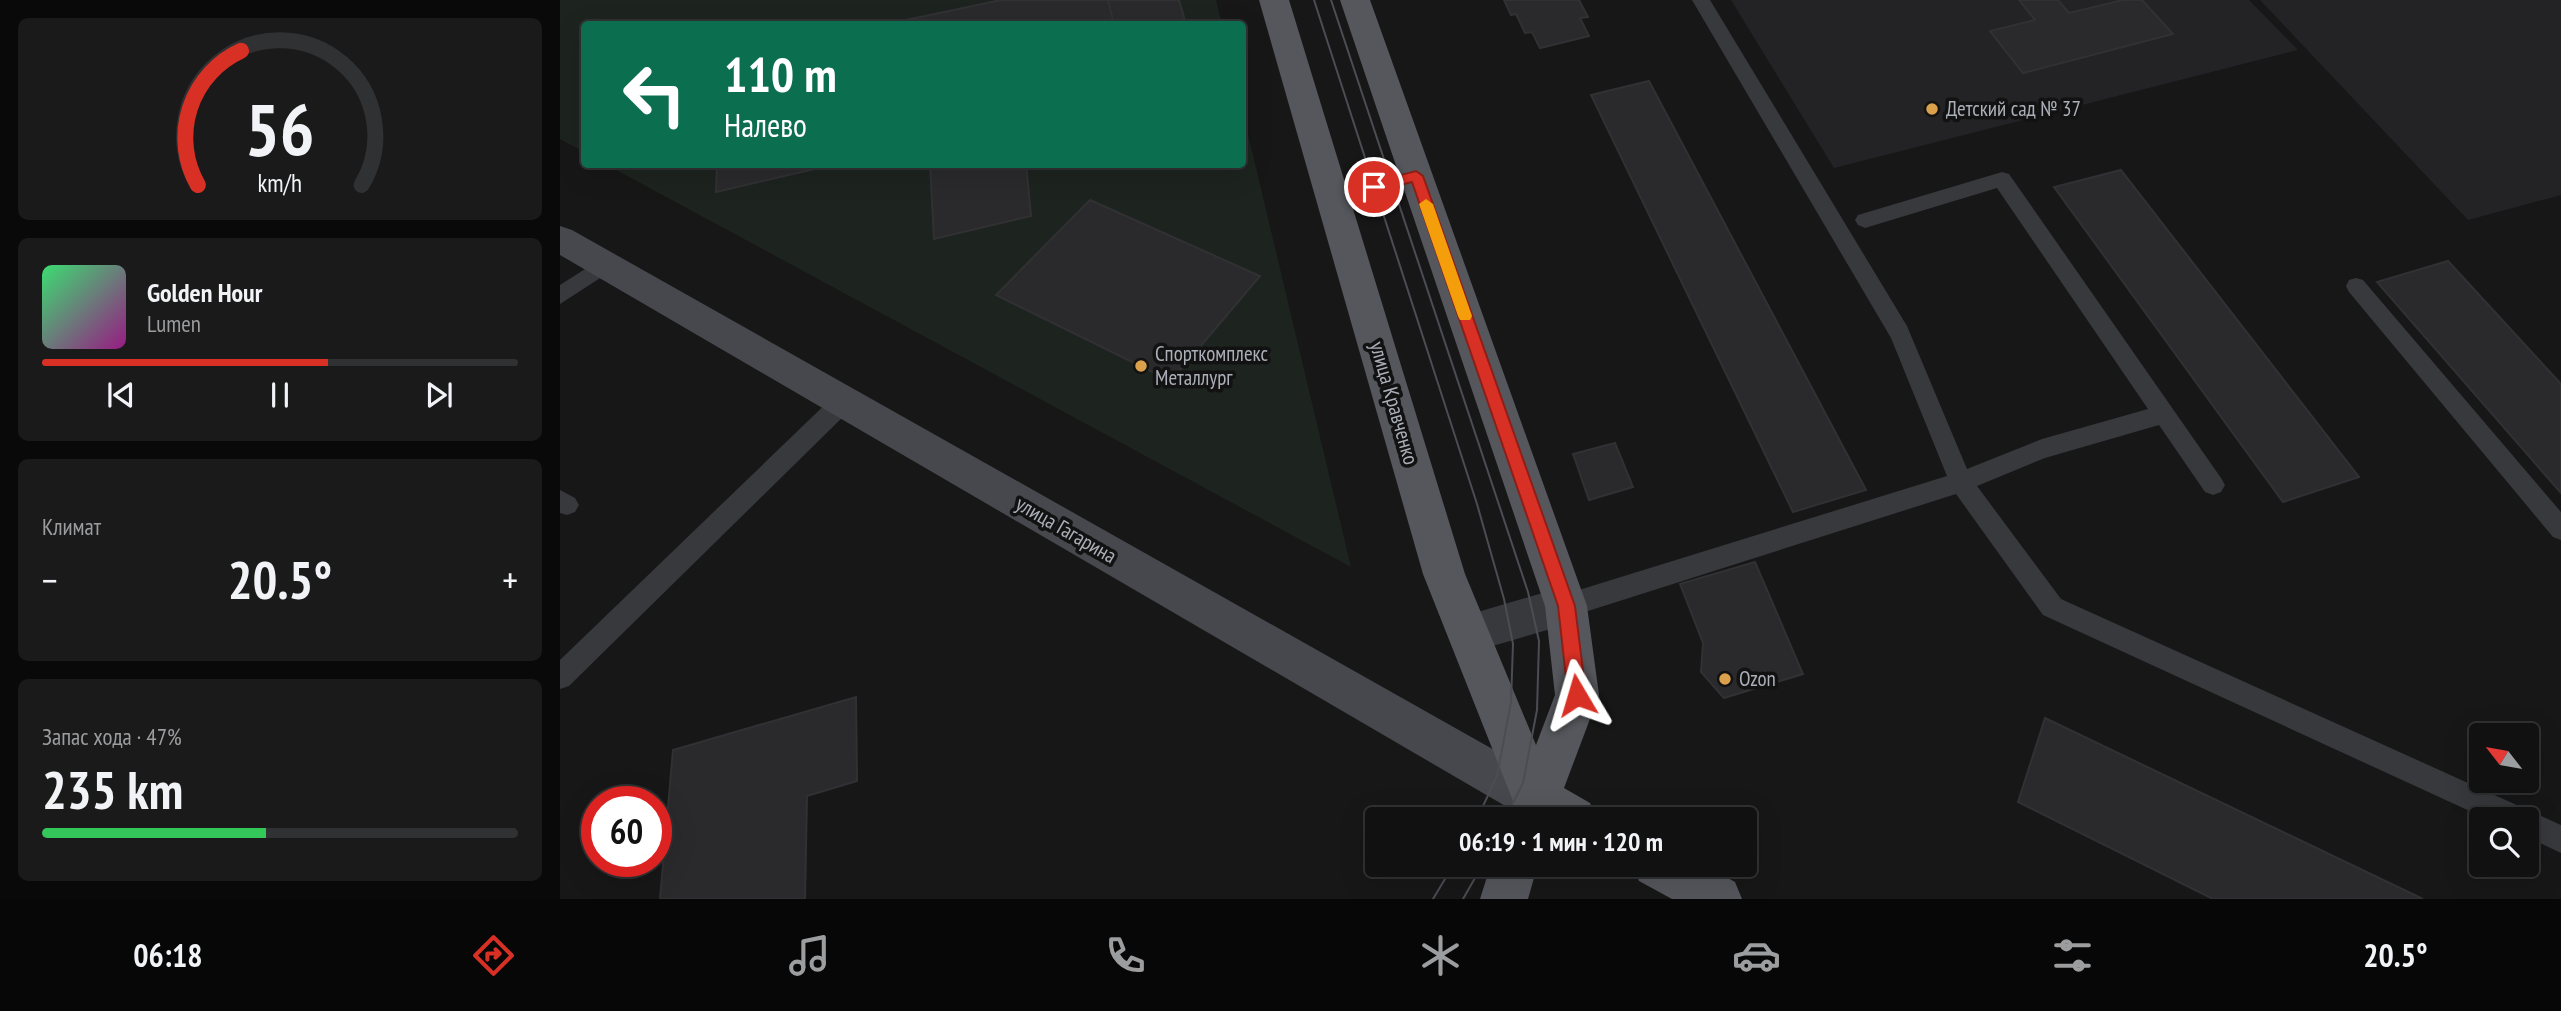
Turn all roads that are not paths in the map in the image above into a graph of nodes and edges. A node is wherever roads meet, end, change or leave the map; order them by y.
1 (1274, 0) edge
2 (1355, 0) edge
3 (1701, 0) edge
4 (1416, 176) junction
5 (1333, 197) junction
6 (1865, 220) dead end
7 (560, 239) edge
8 (604, 265) junction
9 (2356, 286) dead end
10 (560, 296) edge
11 (844, 401) junction
12 (2166, 414) junction
13 (1962, 482) junction
14 (2213, 485) dead end
15 (2561, 529) edge
16 (1566, 606) junction
17 (1469, 633) junction
18 (560, 677) edge
19 (1530, 807) edge
20 (1532, 807) edge
21 (1532, 807) edge
22 (2492, 807) edge
23 (2539, 829) edge
24 (2561, 839) edge
25 (1511, 877) edge
26 (1679, 877) edge
27 (1504, 899) edge
28 (1718, 899) edge

1 - 5 main road, улица Кравченко
2 - 4 main road
3 - 13 lane
4 - 5 street
4 - 16 main road
5 - 17 main road, улица Кравченко
6 - 12 lane
7 - 8 main road, улица Гагарина
8 - 10 lane
8 - 11 main road, улица Гагарина
9 - 15 lane
11 - 18 lane
11 - 19 main road, улица Гагарина
12 - 13 lane
12 - 14 lane
13 - 16 lane
13 - 22 lane
16 - 17 street
16 - 20 main road
17 - 21 main road, улица Кравченко
23 - 24 lane
25 - 27 main road
26 - 28 main road

